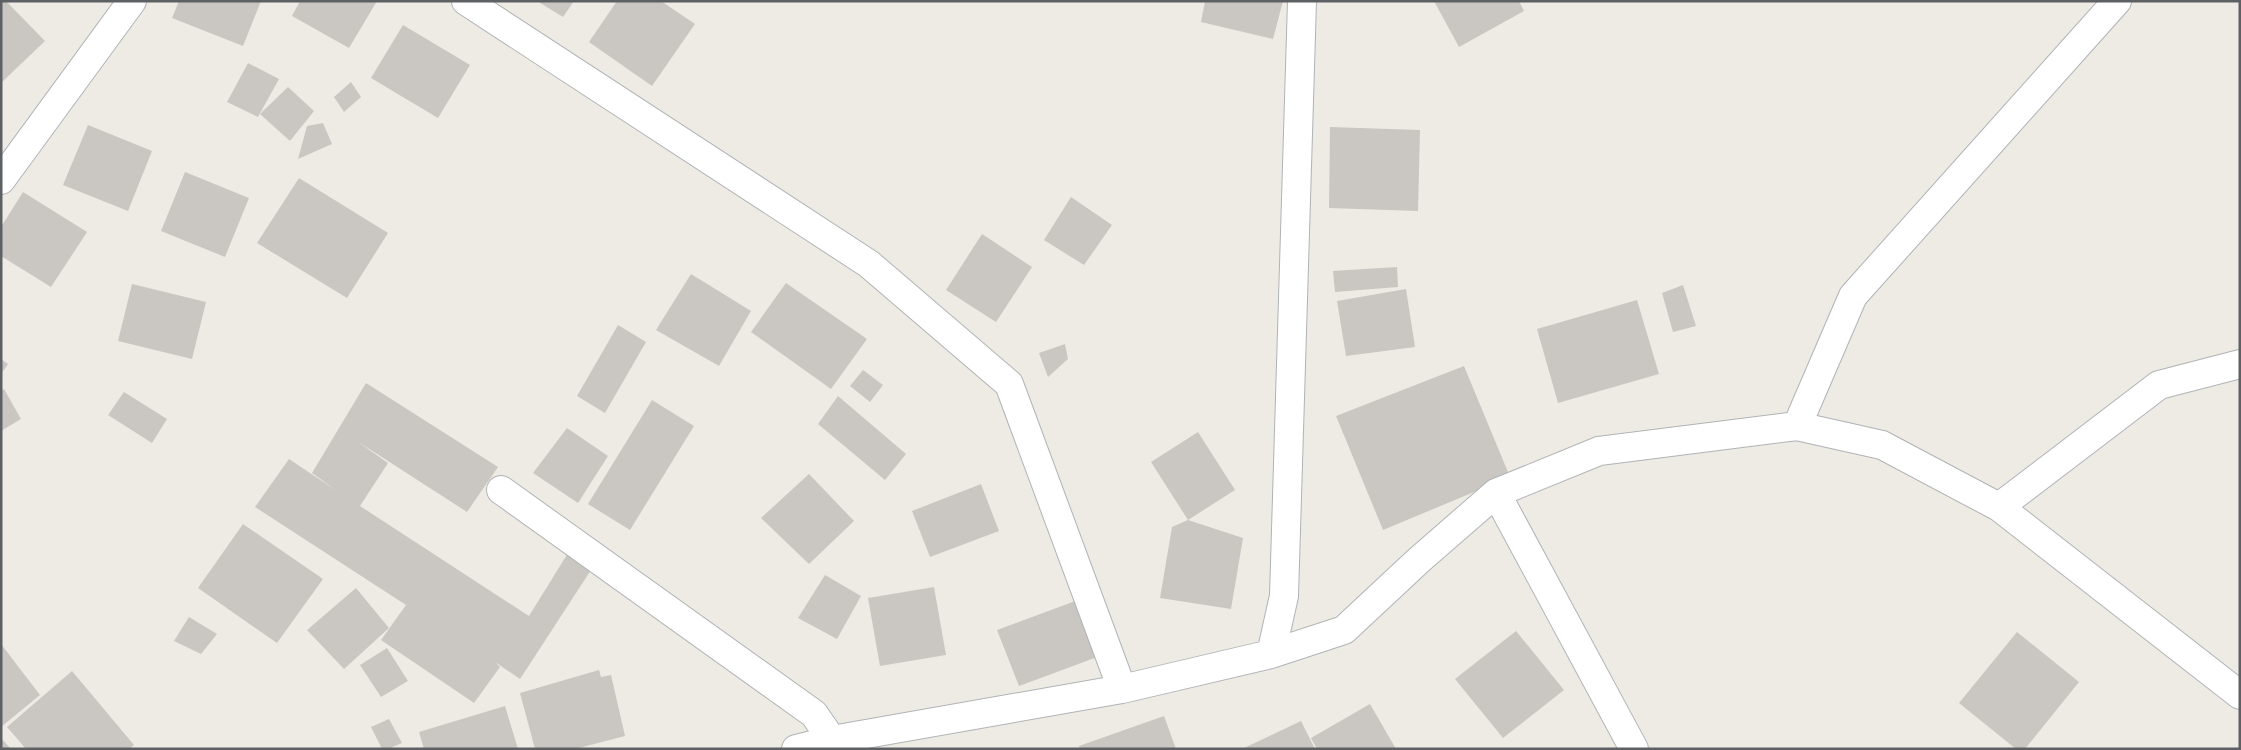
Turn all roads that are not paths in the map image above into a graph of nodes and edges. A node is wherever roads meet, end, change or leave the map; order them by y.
1 (132, 1) edge
2 (466, 1) edge
3 (1302, 1) edge
4 (2117, 1) edge
5 (1, 180) edge
6 (2240, 364) edge
7 (1797, 426) junction
8 (501, 490) dead end
9 (1496, 493) junction
10 (1999, 507) junction
11 (1271, 654) junction
12 (1122, 689) junction
13 (2240, 694) edge
14 (831, 744) edge
15 (796, 749) edge
16 (1634, 749) edge

1 - 5 street
2 - 12 street
3 - 11 street
4 - 7 street
6 - 10 street
7 - 9 street
7 - 10 street
8 - 14 street
9 - 11 street
9 - 16 street
10 - 13 street
11 - 12 street
12 - 14 street
14 - 15 street

